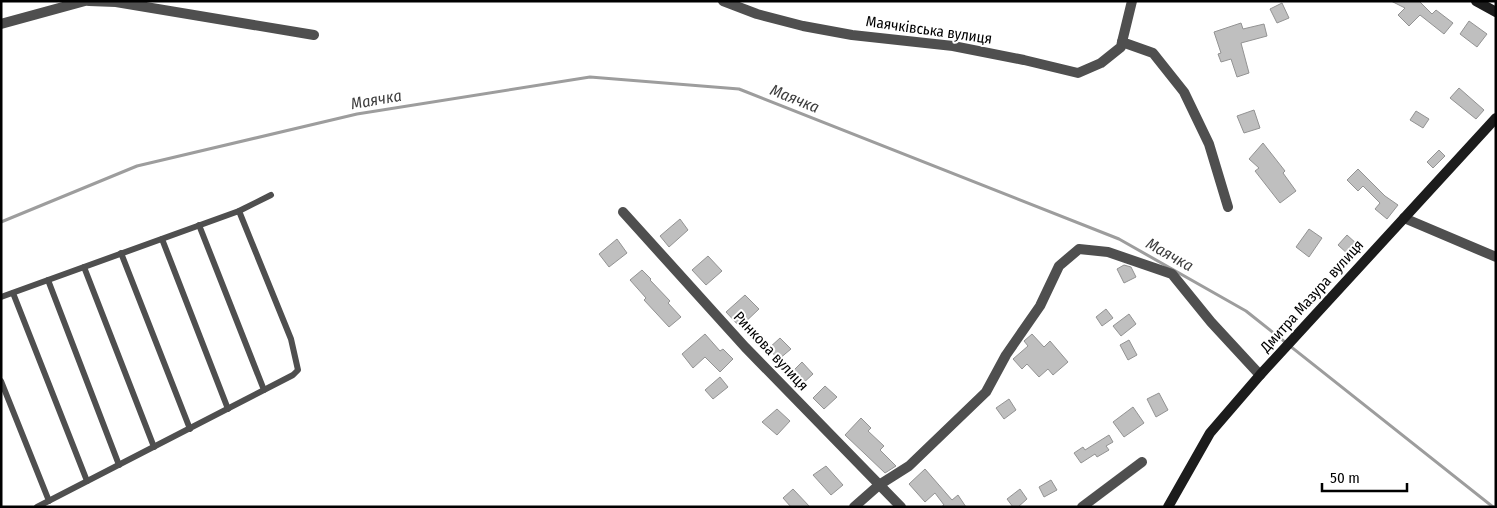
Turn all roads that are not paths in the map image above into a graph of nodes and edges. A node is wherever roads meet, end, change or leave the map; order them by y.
1 (85, 1) edge
2 (89, 1) edge
3 (723, 1) edge
4 (1132, 1) edge
5 (1476, 1) edge
6 (1496, 12) edge
7 (1, 24) edge
8 (314, 35) dead end
9 (1122, 42) junction
10 (1496, 118) edge
11 (271, 195) dead end
12 (1228, 207) dead end
13 (239, 211) junction
14 (623, 212) dead end
15 (1404, 218) junction
16 (200, 225) junction
17 (162, 239) junction
18 (121, 253) junction
19 (1496, 258) edge
20 (84, 267) junction
21 (48, 280) junction
22 (13, 293) junction
23 (1, 297) edge
24 (1260, 375) junction
25 (1, 381) edge
26 (264, 390) junction
27 (228, 409) junction
28 (190, 428) junction
29 (154, 447) junction
30 (1142, 462) dead end
31 (119, 465) junction
32 (87, 481) junction
33 (878, 485) junction
34 (49, 501) junction
35 (37, 507) edge
36 (854, 507) edge
37 (901, 507) edge
38 (1082, 507) edge
39 (1168, 507) edge

1 - 7 street
2 - 8 street
3 - 9 street, Маячківська вулиця
4 - 9 street
5 - 6 street
9 - 12 street
10 - 15 street, Дмитра Мазура вулиця
11 - 13 lane
13 - 16 lane
13 - 26 lane
14 - 33 street, Ринкова вулиця
15 - 19 street
15 - 24 street, Дмитра Мазура вулиця
16 - 17 lane
16 - 26 lane
17 - 18 lane
17 - 27 lane
18 - 20 lane
18 - 28 lane
20 - 21 lane
20 - 29 lane
21 - 22 lane
21 - 31 lane
22 - 23 lane
22 - 32 lane
24 - 33 street
24 - 39 street, Дмитра Мазура вулиця
25 - 34 lane
26 - 27 lane
27 - 28 lane
28 - 29 lane
29 - 31 lane
30 - 38 street
31 - 32 lane
32 - 34 lane
33 - 36 street
33 - 37 street, Ринкова вулиця
34 - 35 lane

